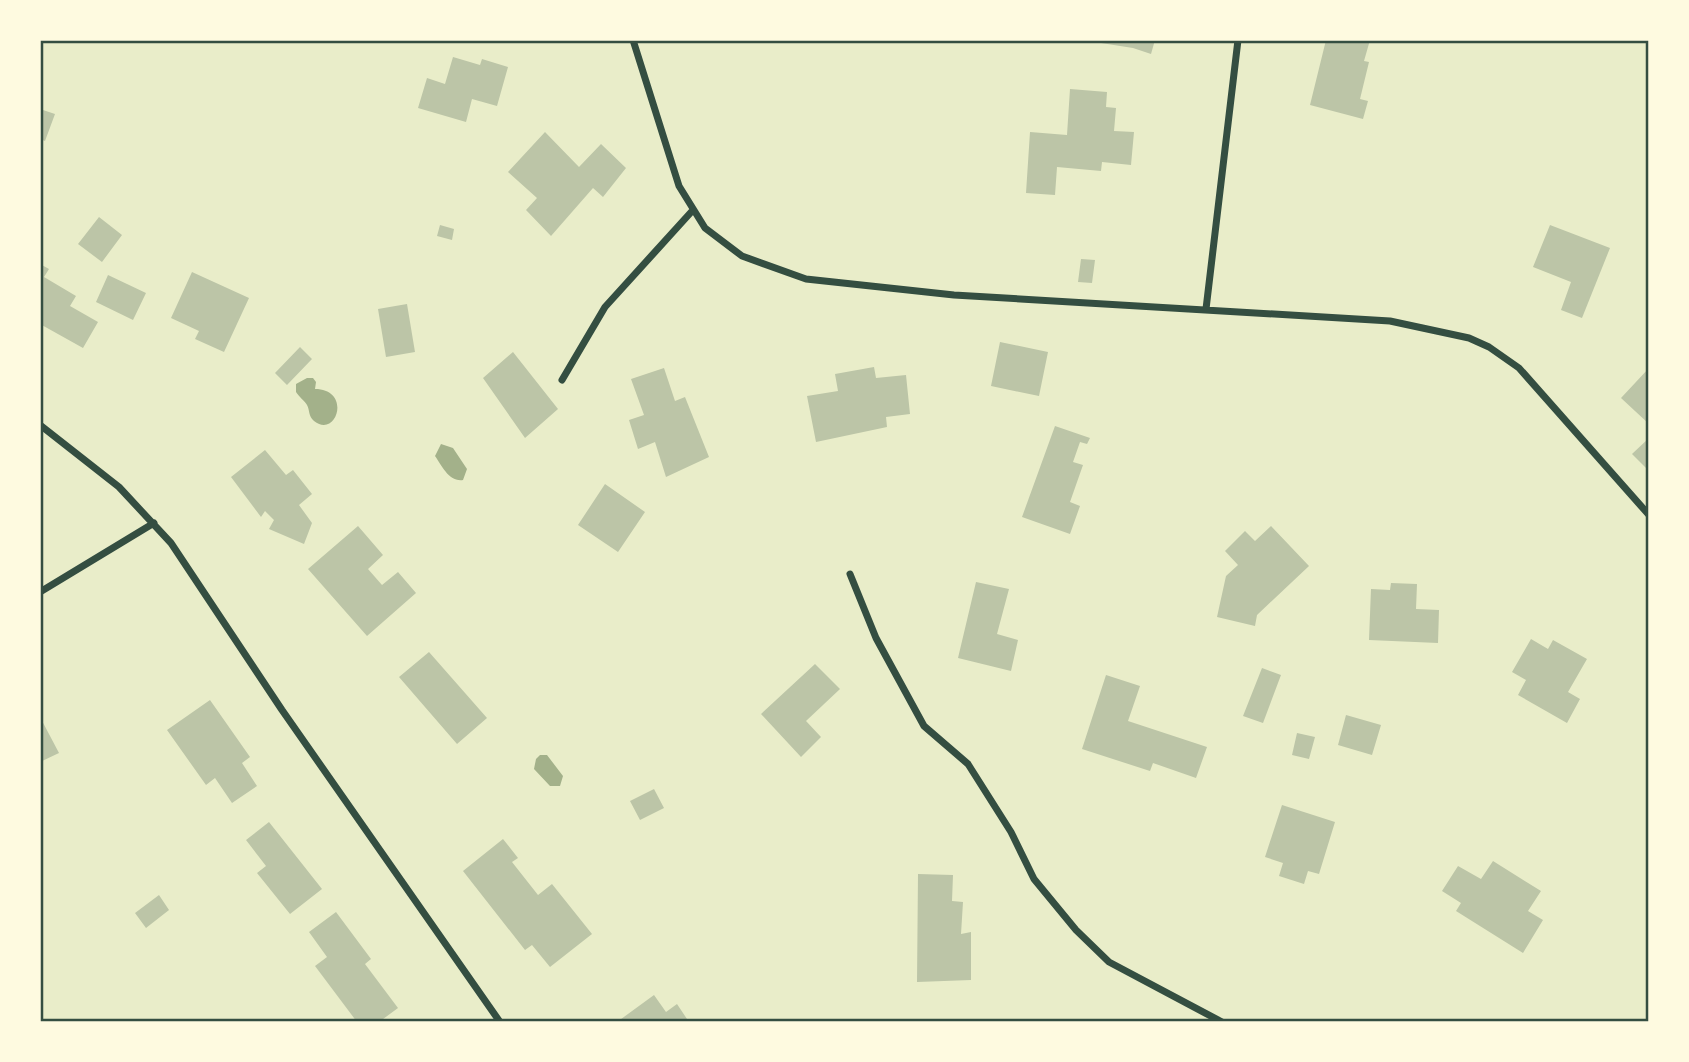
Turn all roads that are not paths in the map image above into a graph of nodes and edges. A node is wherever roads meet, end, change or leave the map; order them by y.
1 (633, 40) edge
2 (1238, 40) edge
3 (693, 210) junction
4 (1206, 309) junction
5 (562, 380) dead end
6 (40, 425) edge
7 (1649, 514) edge
8 (154, 523) junction
9 (850, 574) dead end
10 (40, 592) edge
11 (500, 1022) edge
12 (1222, 1022) edge

1 - 3 street
2 - 4 street
3 - 4 street
3 - 5 street
4 - 7 street
6 - 8 street
8 - 10 street
8 - 11 street
9 - 12 street

